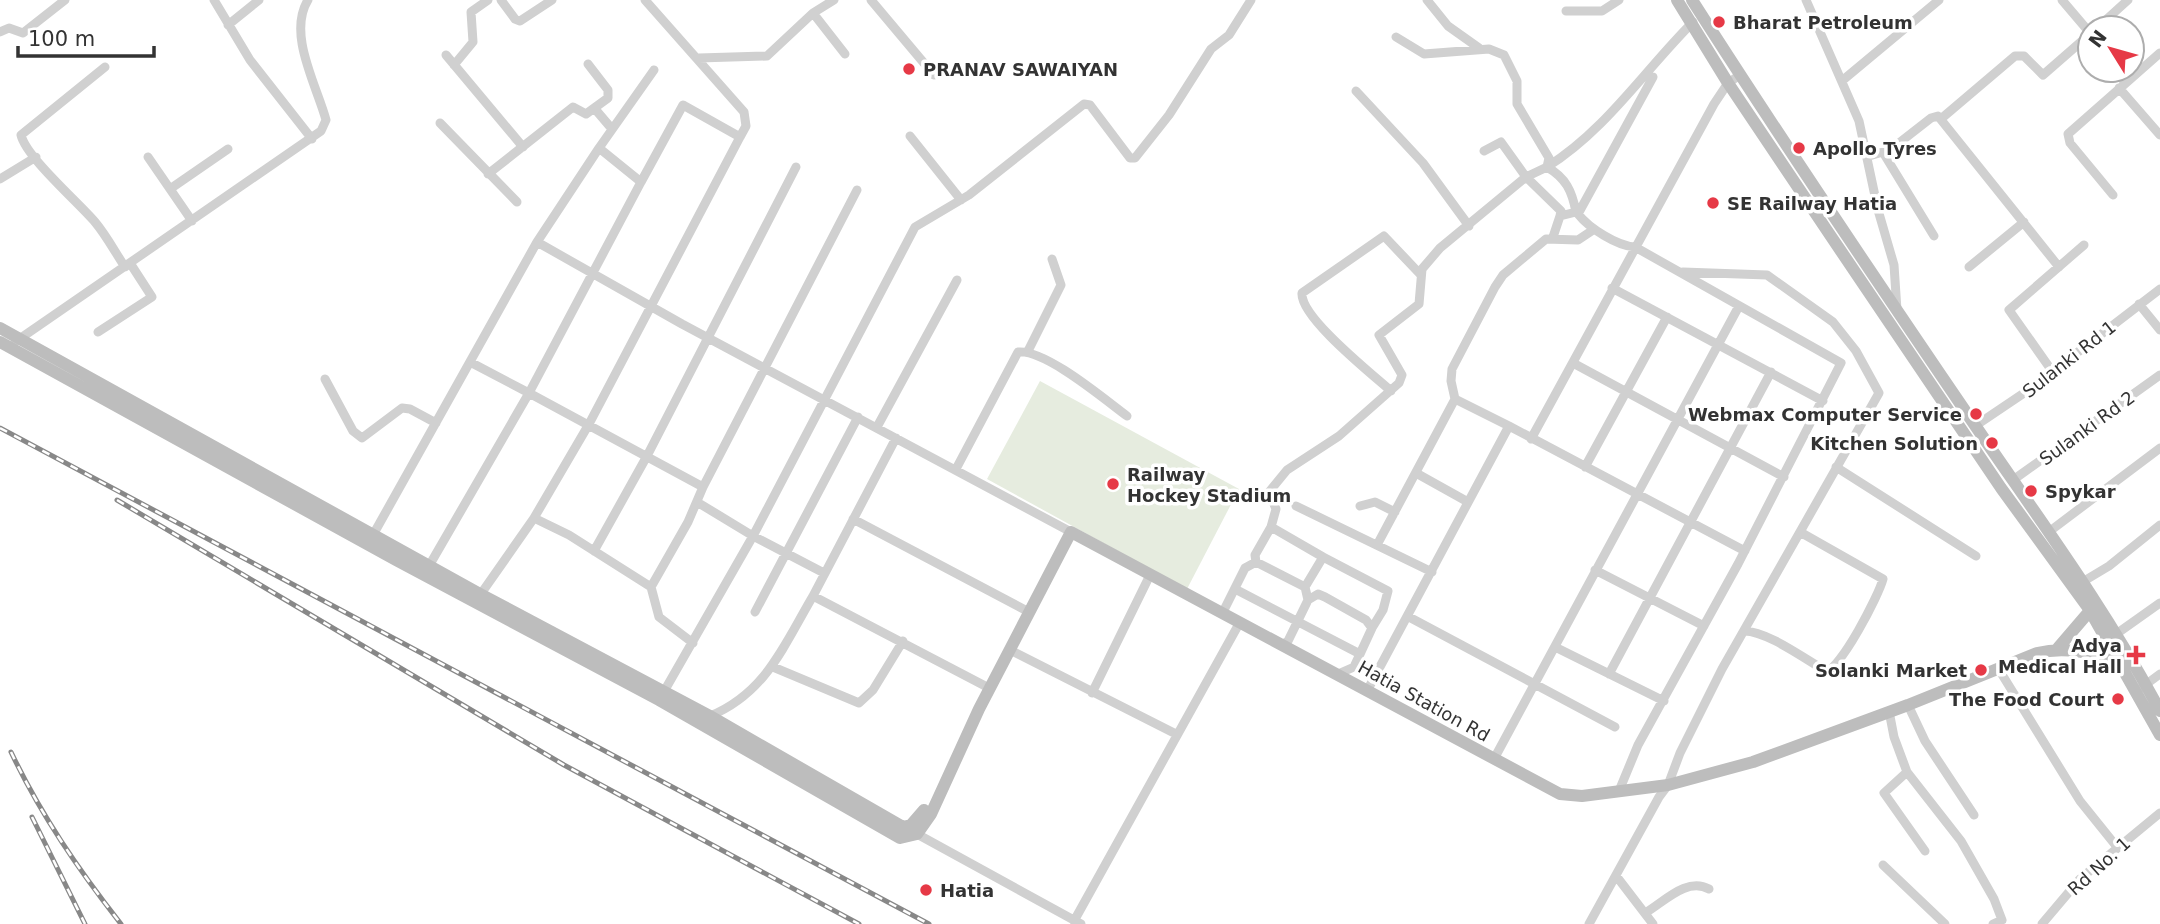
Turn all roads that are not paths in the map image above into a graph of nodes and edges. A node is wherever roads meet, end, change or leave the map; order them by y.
1 (65, 0) edge
2 (214, 0) edge
3 (259, 0) edge
4 (308, 0) edge
5 (488, 0) edge
6 (501, 0) edge
7 (552, 0) edge
8 (645, 0) edge
9 (834, 0) edge
10 (870, 0) edge
11 (1251, 0) edge
12 (1427, 0) edge
13 (1619, 0) edge
14 (1677, 0) edge
15 (1692, 0) edge
16 (1807, 0) edge
17 (1939, 0) edge
18 (2062, 0) edge
19 (2128, 0) edge
20 (1566, 11) dead end
21 (813, 13) junction
22 (2112, 14) edge
23 (2076, 17) edge
24 (1693, 22) junction
25 (228, 25) junction
26 (0, 32) edge
27 (1396, 37) dead end
28 (2076, 46) edge
29 (1481, 49) junction
30 (2160, 53) edge
31 (845, 54) dead end
32 (446, 55) dead end
33 (699, 58) junction
34 (588, 64) dead end
35 (454, 65) junction
36 (105, 67) dead end
37 (654, 70) dead end
38 (934, 75) dead end
39 (1740, 75) junction
40 (1653, 78) dead end
41 (1843, 80) junction
42 (1728, 83) junction
43 (2122, 85) junction
44 (1356, 91) dead end
45 (595, 109) junction
46 (1942, 118) junction
47 (439, 122) dead end
48 (612, 129) junction
49 (2160, 135) edge
50 (910, 136) dead end
51 (740, 137) junction
52 (312, 139) junction
53 (523, 147) junction
54 (599, 148) junction
55 (228, 149) dead end
56 (1484, 151) dead end
57 (1884, 154) junction
58 (1869, 156) junction
59 (36, 157) junction
60 (148, 157) dead end
61 (796, 167) dead end
62 (1548, 167) junction
63 (488, 174) junction
64 (1526, 177) junction
65 (0, 179) edge
66 (641, 182) junction
67 (170, 189) junction
68 (856, 190) dead end
69 (2113, 195) dead end
70 (961, 200) junction
71 (517, 202) dead end
72 (1577, 213) junction
73 (1560, 216) junction
74 (192, 221) junction
75 (2024, 222) junction
76 (1469, 226) junction
77 (1593, 230) junction
78 (1934, 236) dead end
79 (1553, 237) junction
80 (537, 242) junction
81 (2084, 245) dead end
82 (1635, 247) junction
83 (1052, 259) dead end
84 (128, 265) junction
85 (1969, 267) dead end
86 (2059, 267) junction
87 (1681, 272) junction
88 (590, 274) junction
89 (1420, 274) junction
90 (957, 280) dead end
91 (1612, 288) junction
92 (2160, 289) edge
93 (2139, 304) junction
94 (651, 306) junction
95 (1739, 306) junction
96 (1898, 312) junction
97 (1667, 317) junction
98 (0, 328) edge
99 (2160, 330) edge
100 (98, 332) dead end
101 (708, 338) junction
102 (10, 342) edge
103 (1720, 343) junction
104 (1028, 351) junction
105 (470, 362) junction
106 (1573, 363) junction
107 (766, 369) junction
108 (2053, 371) junction
109 (1771, 372) junction
110 (2160, 375) edge
111 (326, 379) dead end
112 (1391, 391) junction
113 (1626, 391) junction
114 (529, 393) junction
115 (1455, 399) junction
116 (825, 400) junction
117 (1824, 401) junction
118 (1127, 416) dead end
119 (858, 417) junction
120 (1679, 420) junction
121 (436, 423) junction
122 (589, 424) junction
123 (1509, 426) junction
124 (1975, 426) junction
125 (877, 427) junction
126 (896, 438) junction
127 (1531, 439) junction
128 (2160, 448) edge
129 (1731, 449) junction
130 (647, 456) junction
131 (1585, 467) junction
132 (1836, 467) junction
133 (956, 469) junction
134 (1416, 473) junction
135 (1784, 477) junction
136 (2013, 480) junction
137 (703, 487) junction
138 (1636, 495) junction
139 (697, 502) junction
140 (1468, 502) junction
141 (1296, 506) dead end
142 (1360, 506) dead end
143 (1395, 512) junction
144 (534, 518) junction
145 (853, 519) junction
146 (1690, 523) junction
147 (2160, 525) edge
148 (1271, 527) junction
149 (2050, 531) junction
150 (1071, 532) junction
151 (1800, 532) junction
152 (373, 535) junction
153 (753, 536) junction
154 (1377, 545) junction
155 (594, 551) junction
156 (1745, 551) junction
157 (786, 553) junction
158 (1323, 556) junction
159 (1976, 556) dead end
160 (1256, 562) junction
161 (429, 566) junction
162 (1595, 570) junction
163 (1432, 572) junction
164 (824, 573) junction
165 (1150, 575) junction
166 (2084, 581) junction
167 (651, 587) junction
168 (1305, 587) junction
169 (1235, 589) junction
170 (813, 596) junction
171 (477, 598) junction
172 (1650, 598) junction
173 (1308, 600) junction
174 (2160, 603) edge
175 (2094, 606) junction
176 (755, 612) dead end
177 (1029, 612) junction
178 (1223, 612) junction
179 (1409, 617) junction
180 (1240, 622) junction
181 (1298, 622) junction
182 (1704, 626) junction
183 (1372, 628) junction
184 (1744, 631) junction
185 (2113, 637) junction
186 (903, 641) junction
187 (693, 643) junction
188 (1283, 644) junction
189 (1555, 647) junction
190 (2058, 648) junction
191 (1010, 650) junction
192 (1360, 654) junction
193 (2126, 660) junction
194 (774, 667) junction
195 (1998, 668) junction
196 (1338, 674) junction
197 (1609, 674) junction
198 (2160, 674) edge
199 (1536, 684) junction
200 (2141, 687) junction
201 (989, 688) junction
202 (1367, 691) junction
203 (1091, 693) junction
204 (661, 695) junction
205 (1664, 701) junction
206 (1908, 705) junction
207 (1889, 711) junction
208 (2160, 711) edge
209 (710, 716) junction
210 (1615, 727) dead end
211 (1176, 734) junction
212 (2160, 736) edge
213 (1494, 759) junction
214 (1907, 772) junction
215 (1668, 785) junction
216 (1619, 791) junction
217 (938, 795) junction
218 (2160, 813) edge
219 (1974, 815) dead end
220 (917, 834) junction
221 (2117, 847) junction
222 (1925, 851) dead end
223 (1883, 865) dead end
224 (1617, 877) junction
225 (1709, 889) dead end
226 (1645, 913) junction
227 (1077, 922) edge
228 (1999, 923) edge
229 (1589, 924) edge
230 (1653, 924) edge
231 (1945, 924) edge
232 (2042, 924) edge

1 - 26 street
2 - 25 street
3 - 25 street
4 - 52 street
5 - 35 street
6 - 7 street
8 - 33 street
9 - 21 street
10 - 38 street
11 - 70 street
12 - 29 street
13 - 20 street
14 - 24 street
15 - 39 street
16 - 41 street
17 - 41 street
18 - 23 street
19 - 22 street
21 - 31 street
21 - 33 street
24 - 42 street
24 - 62 street
25 - 52 street
27 - 29 street
28 - 46 street
29 - 62 street
30 - 43 street
32 - 35 street
33 - 51 street
34 - 45 street
35 - 53 street
36 - 59 street
37 - 48 street
39 - 42 street
39 - 96 street
40 - 72 street
41 - 58 street
42 - 82 street
42 - 175 street
43 - 49 street
43 - 69 street
44 - 76 street
45 - 48 street
45 - 53 street
46 - 57 street
46 - 75 street
47 - 63 street
48 - 54 street
50 - 70 street
51 - 66 street
51 - 94 street
52 - 74 street
53 - 63 street
54 - 66 street
54 - 80 street
55 - 67 street
56 - 64 street
57 - 58 street
57 - 78 street
58 - 96 street
59 - 65 street
59 - 84 street
60 - 67 street
61 - 101 street
62 - 64 street
62 - 72 street
63 - 71 street
64 - 73 street
64 - 76 street
66 - 88 street
67 - 74 street
68 - 107 street
70 - 116 street
72 - 73 street
72 - 77 street
73 - 79 street
74 - 84 street
75 - 85 street
75 - 86 street
76 - 89 street
77 - 79 street
77 - 82 street
79 - 115 street
80 - 88 street
80 - 105 street
81 - 86 street
82 - 87 street
82 - 91 street
83 - 104 street
84 - 100 street
84 - 102 street
86 - 108 street
87 - 95 street
87 - 132 street
88 - 94 street
88 - 114 street
89 - 112 street
89 - 112 street
90 - 125 street
91 - 97 street
91 - 106 street
92 - 93 street, Sulanki Rd 1
93 - 99 street
93 - 108 street, Sulanki Rd 1
94 - 101 street
94 - 122 street
95 - 103 street
95 - 117 street
96 - 124 street
97 - 103 street
97 - 113 street
98 - 102 street
101 - 107 street
101 - 130 street
102 - 152 street
102 - 171 street
103 - 109 street
103 - 120 street
104 - 118 street
104 - 133 street
105 - 114 street
105 - 121 street
106 - 113 street
106 - 127 street
107 - 116 street
107 - 137 street
108 - 124 street, Sulanki Rd 1
109 - 117 street
109 - 129 street
110 - 136 street, Sulanki Rd 2
111 - 121 street
112 - 148 street
113 - 120 street
113 - 131 street
114 - 122 street
114 - 161 street
115 - 123 street
115 - 134 street
116 - 119 street
116 - 153 street
117 - 135 street
119 - 125 street
119 - 157 street
120 - 129 street
120 - 138 street
121 - 152 street
122 - 130 street
122 - 144 street
123 - 127 street
123 - 140 street
124 - 136 street
125 - 126 street
126 - 133 street
126 - 145 street
127 - 131 street
128 - 149 street
129 - 135 street
129 - 146 street
130 - 137 street
130 - 155 street
131 - 138 street
132 - 151 street
132 - 159 street
133 - 150 street
134 - 140 street
134 - 143 street
135 - 156 street
136 - 149 street
137 - 139 street
138 - 146 street
138 - 162 street
139 - 153 street
139 - 167 street
140 - 163 street
141 - 154 street
142 - 143 street
143 - 154 street
144 - 155 street
144 - 171 street
145 - 164 street
145 - 177 street
146 - 156 street
146 - 172 street
147 - 166 street
148 - 158 street
148 - 160 street
149 - 166 street
150 - 165 street, Hatia Station Rd
150 - 177 street
151 - 184 street
151 - 184 street
152 - 161 street
153 - 157 street
153 - 187 street
154 - 163 street
155 - 167 street
156 - 182 street
157 - 164 street
157 - 176 street
158 - 168 street
158 - 183 street
160 - 168 street
160 - 169 street
161 - 171 street
162 - 172 street
162 - 189 street
163 - 179 street
164 - 170 street
165 - 178 street, Hatia Station Rd
165 - 203 street
166 - 175 street
167 - 187 street
168 - 173 street
169 - 178 street
169 - 181 street
170 - 186 street
170 - 194 street
171 - 204 street
172 - 182 street
172 - 197 street
173 - 181 street
173 - 183 street
174 - 185 street
175 - 185 street
175 - 190 street
177 - 191 street
178 - 180 street, Hatia Station Rd
179 - 199 street
179 - 202 street
180 - 188 street, Hatia Station Rd
180 - 211 street
181 - 188 street
181 - 192 street
182 - 205 street
183 - 192 street
184 - 215 street
185 - 193 street
186 - 194 street
186 - 201 street
187 - 204 street
188 - 196 street, Hatia Station Rd
189 - 197 street
189 - 199 street
190 - 193 street
190 - 195 street, Hatia Station Rd
191 - 201 street
191 - 203 street
192 - 196 street
193 - 200 street
194 - 209 street
195 - 206 street, Hatia Station Rd
195 - 221 street
196 - 202 street, Hatia Station Rd
197 - 205 street
198 - 200 street
199 - 210 street
199 - 213 street
200 - 208 street
200 - 212 street
201 - 217 street
202 - 213 street, Hatia Station Rd
203 - 211 street
204 - 209 street
204 - 220 street
205 - 216 street
206 - 207 street, Hatia Station Rd
206 - 219 street
207 - 214 street
207 - 215 street, Hatia Station Rd
209 - 217 street
211 - 227 street
213 - 216 street, Hatia Station Rd
214 - 222 street
214 - 228 street
215 - 216 street, Hatia Station Rd
215 - 224 street
217 - 220 street
218 - 221 street, Rd No. 1
220 - 227 street
221 - 232 street, Rd No. 1
223 - 231 street
224 - 226 street
224 - 229 street
225 - 226 street
226 - 230 street

